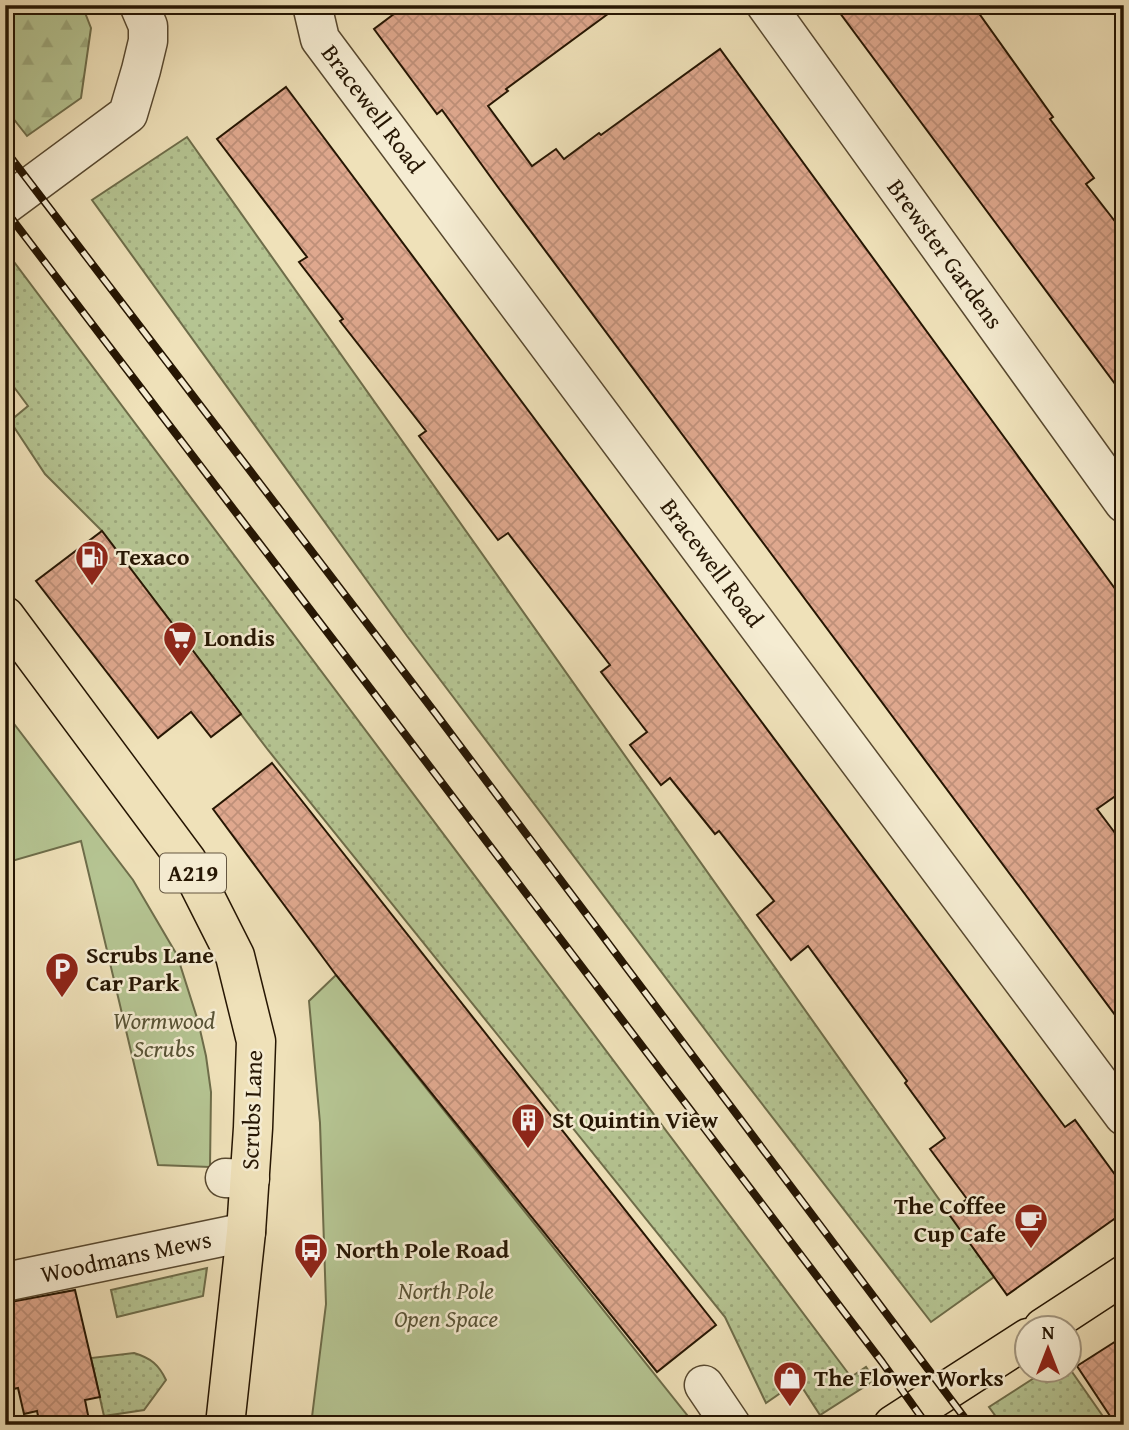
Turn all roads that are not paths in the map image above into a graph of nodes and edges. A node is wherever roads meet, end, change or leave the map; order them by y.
1 (139, 5) edge
2 (312, 5) edge
3 (766, 5) edge
4 (5, 205) edge
5 (1124, 503) edge
6 (5, 616) edge
7 (1124, 1115) edge
8 (246, 1231) junction
9 (1124, 1275) edge
10 (5, 1282) edge
11 (1064, 1314) edge
12 (1014, 1346) edge
13 (704, 1385) dead end
14 (225, 1425) edge
15 (731, 1425) edge
16 (893, 1425) edge

1 - 4 street
2 - 7 street, Bracewell Road
3 - 5 street, Brewster Gardens
6 - 8 main road, Scrubs Lane / A219
8 - 10 street, Woodmans Mews
8 - 14 main road, Scrubs Lane / A219
9 - 11 main road
12 - 16 main road
13 - 15 street

